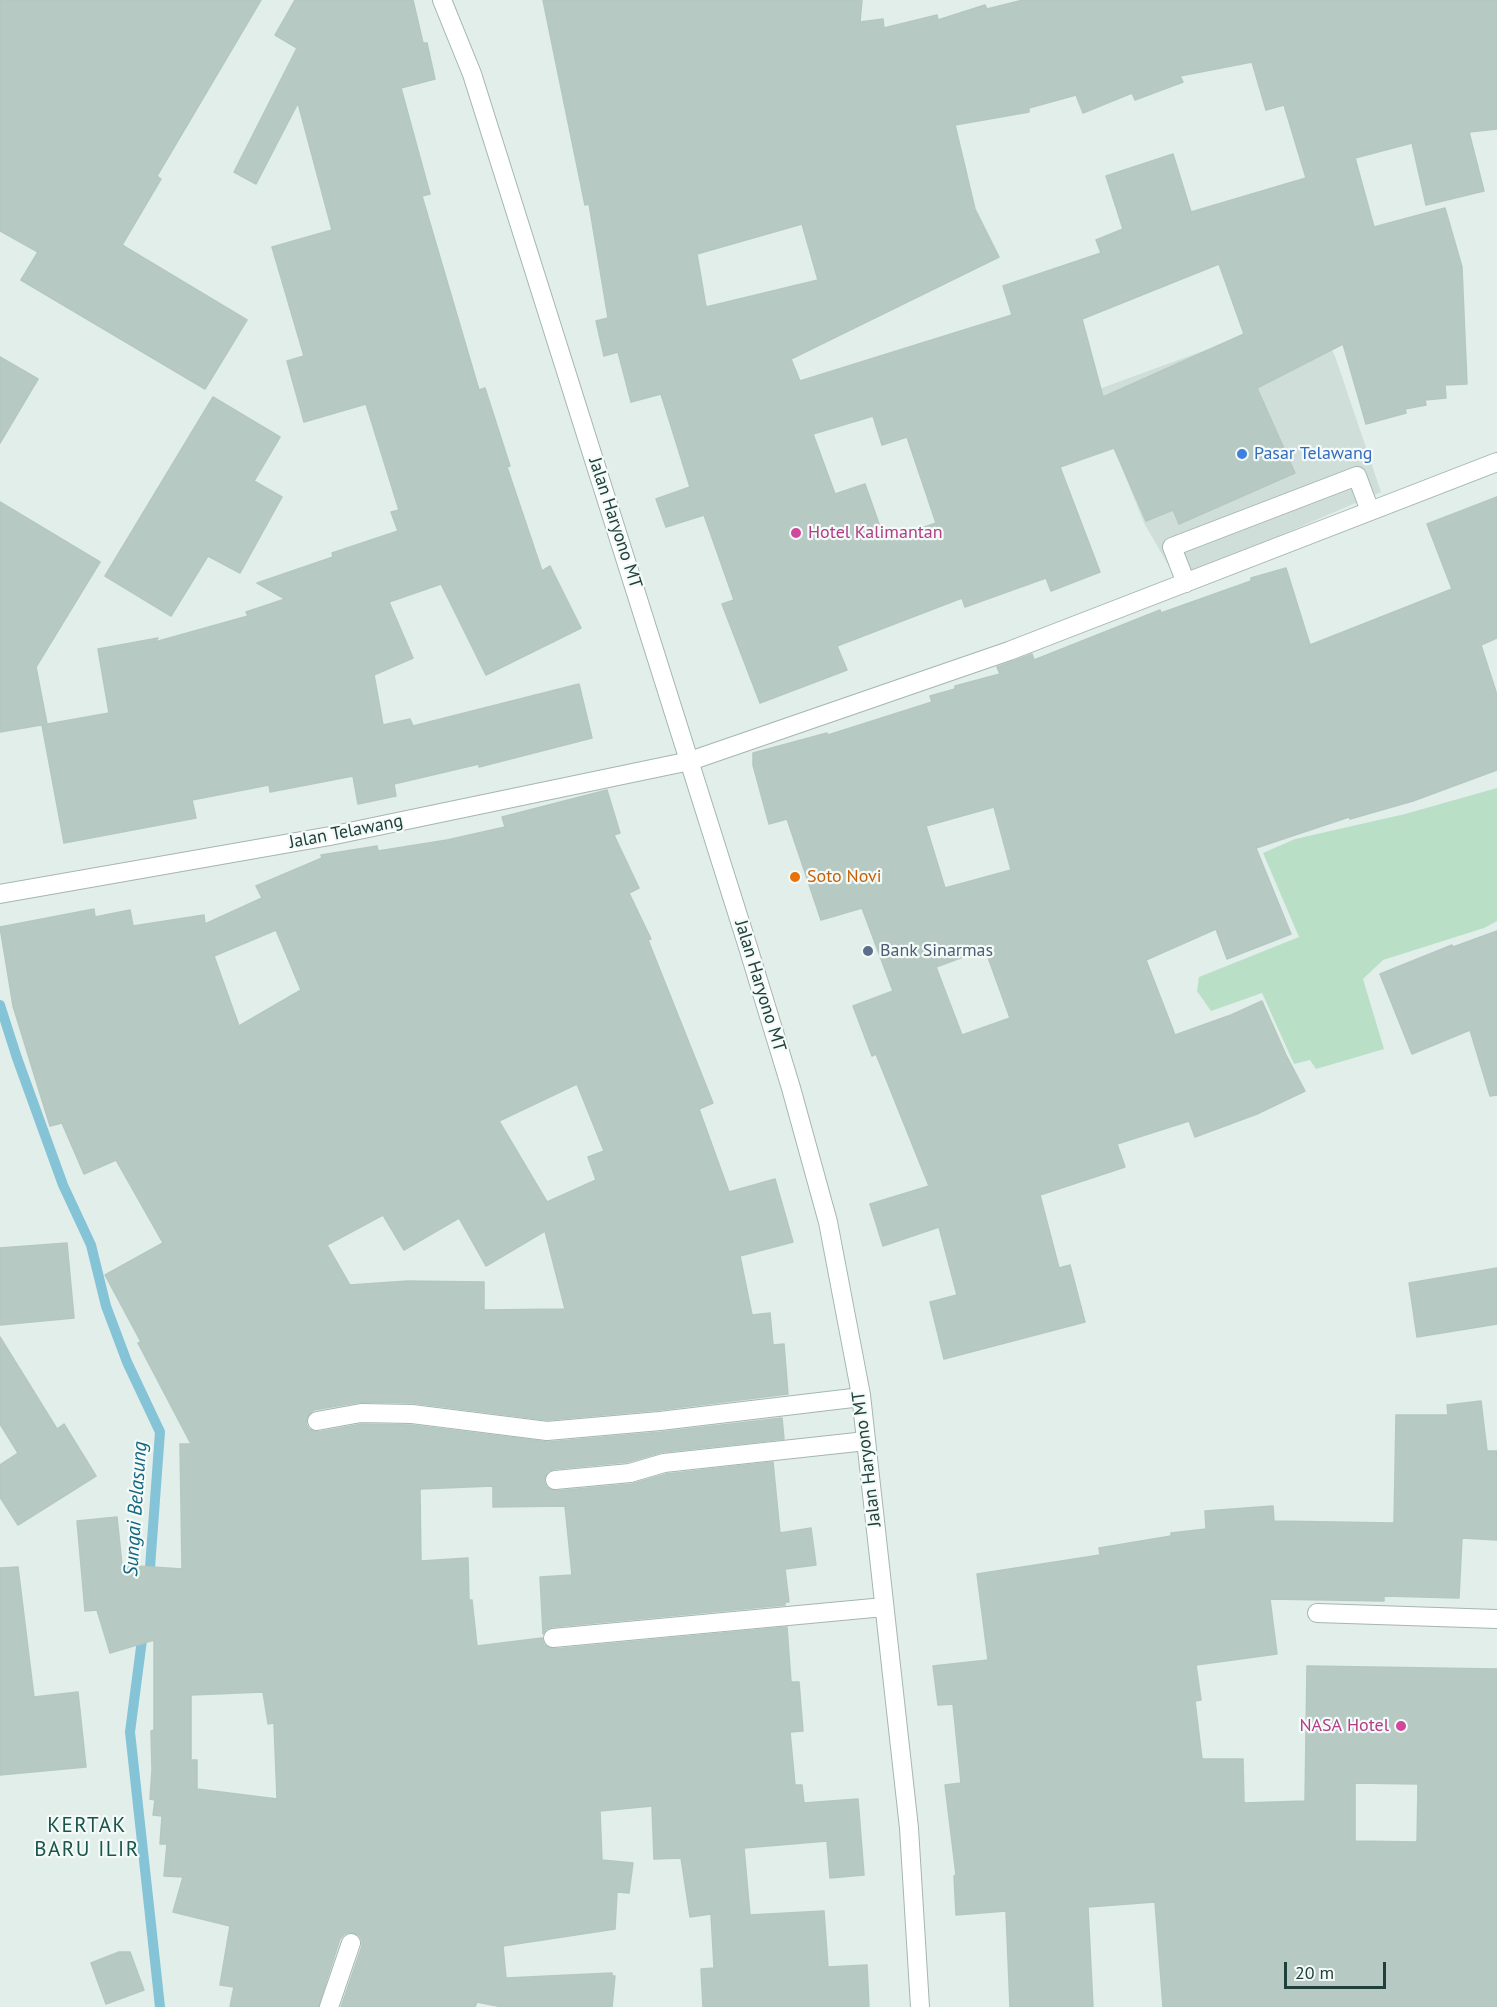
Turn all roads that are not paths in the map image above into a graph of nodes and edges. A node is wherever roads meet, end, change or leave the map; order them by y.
1 (442, 0) edge
2 (1497, 462) edge
3 (1370, 512) junction
4 (1186, 583) junction
5 (690, 761) junction
6 (3, 893) edge
7 (861, 1397) junction
8 (317, 1421) dead end
9 (866, 1441) junction
10 (555, 1480) dead end
11 (884, 1606) junction
12 (1317, 1613) dead end
13 (1497, 1619) edge
14 (553, 1638) dead end
15 (351, 1943) dead end
16 (329, 2007) edge
17 (920, 2007) edge

1 - 5 street, Jalan Haryono MT
2 - 3 street, Jalan Telawang
3 - 4 street, Jalan Telawang
3 - 4 street
4 - 5 street, Jalan Telawang
5 - 6 street, Jalan Telawang
5 - 7 street, Jalan Haryono MT
7 - 8 street
7 - 9 street, Jalan Haryono MT
9 - 10 street
9 - 11 street, Jalan Haryono MT
11 - 14 street
11 - 17 street, Jalan Haryono MT
12 - 13 street
15 - 16 street

